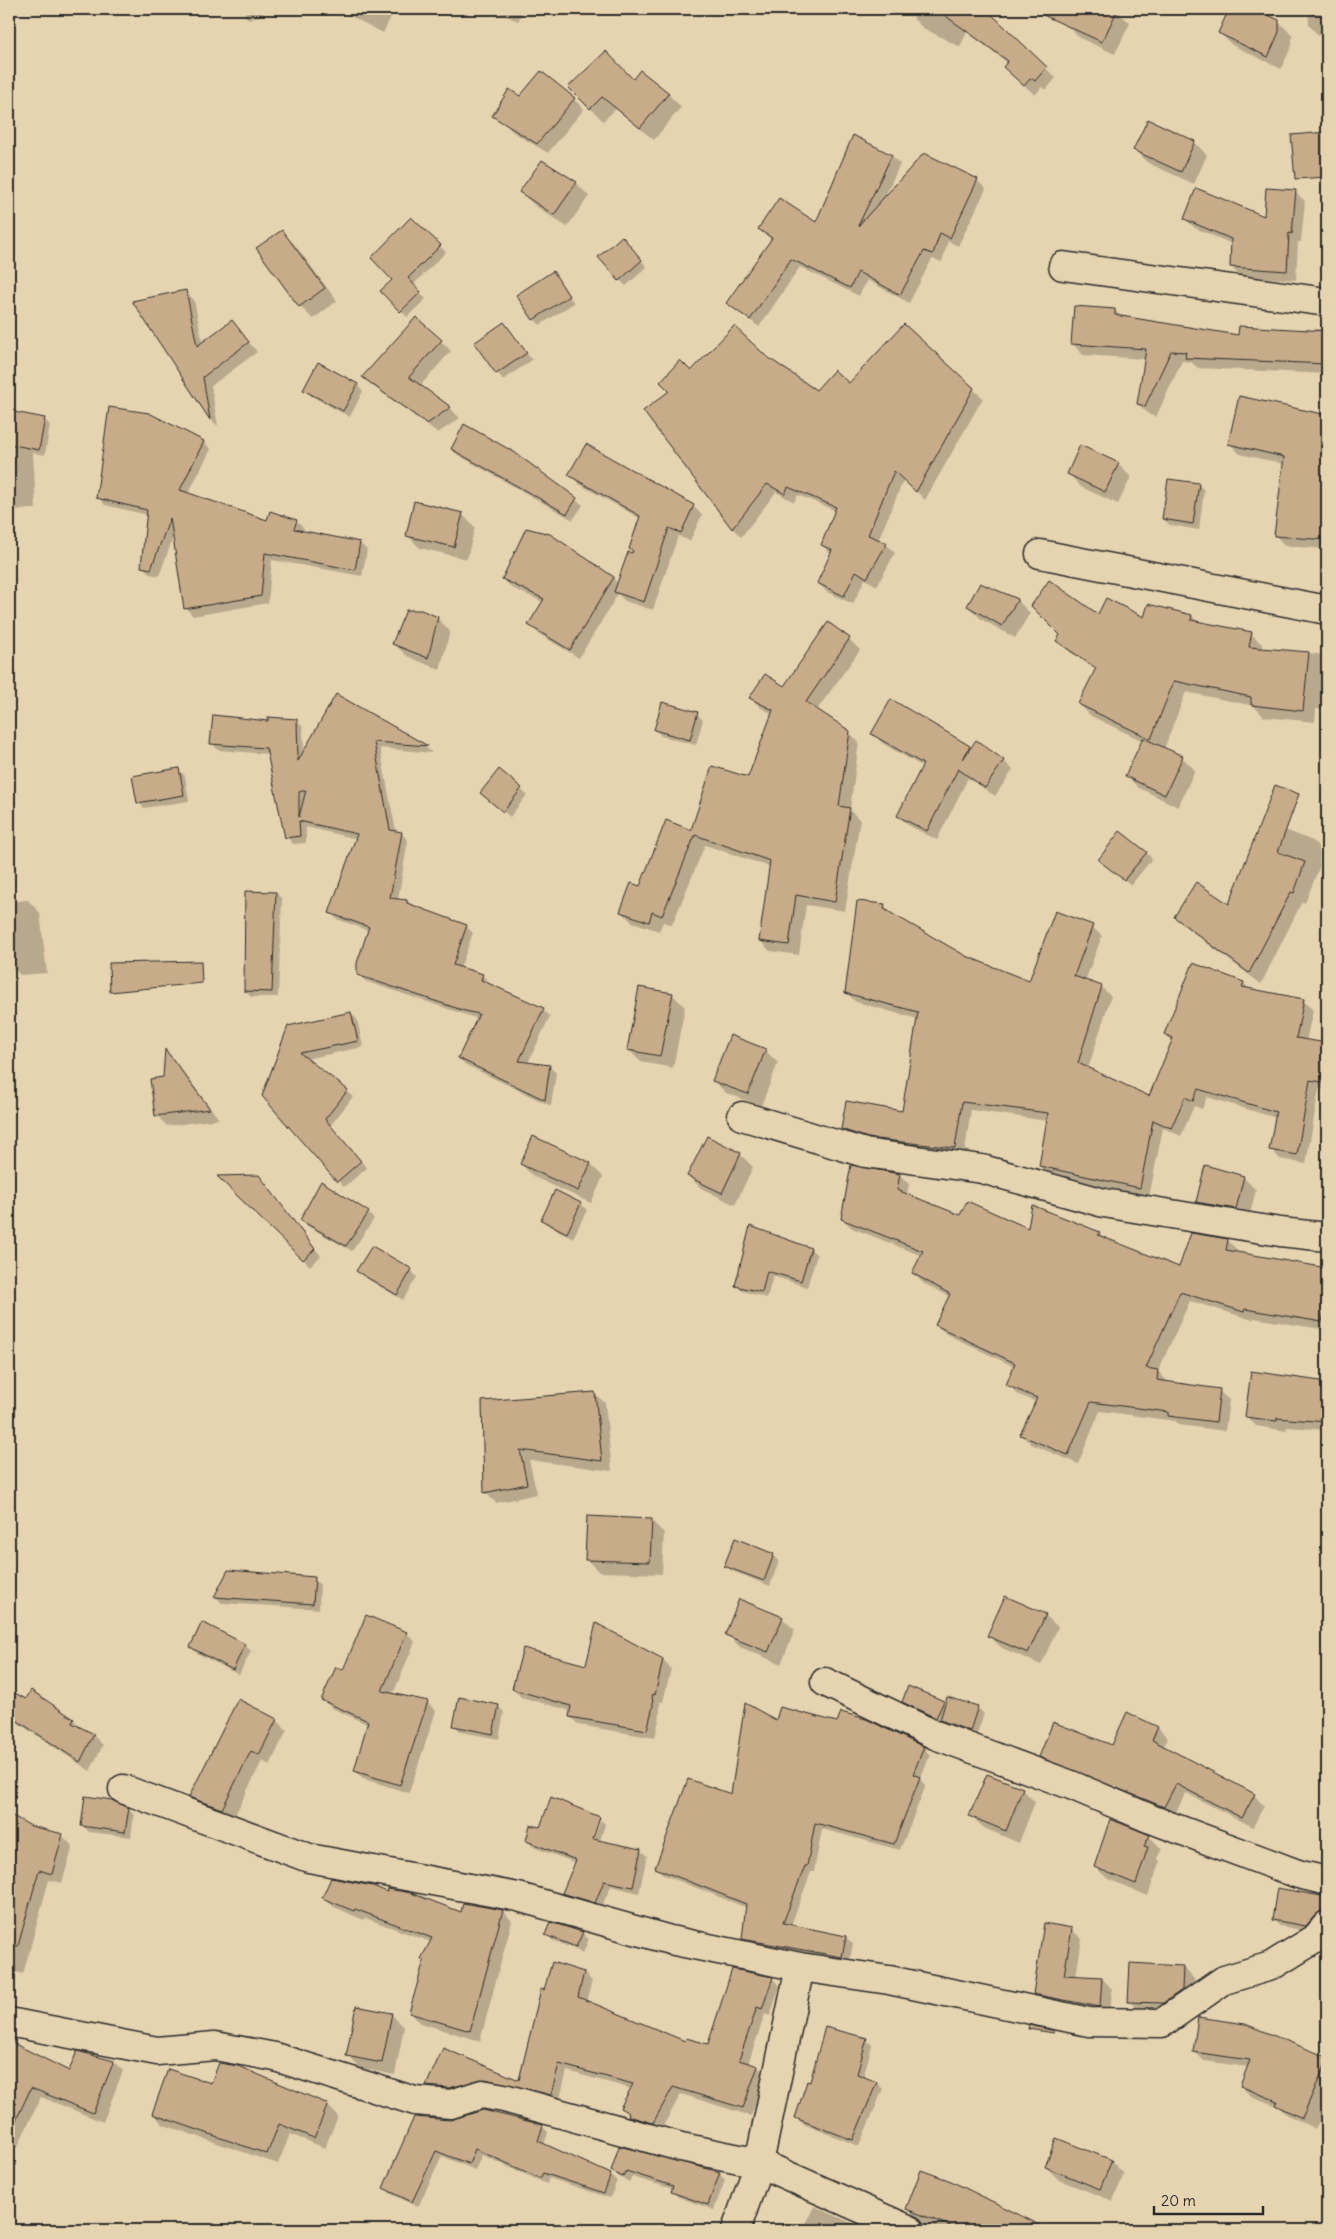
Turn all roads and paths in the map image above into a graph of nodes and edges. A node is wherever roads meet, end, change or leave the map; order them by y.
1 (1063, 266) dead end
2 (1327, 302) edge
3 (1040, 554) dead end
4 (1327, 610) edge
5 (742, 1116) dead end
6 (1327, 1237) edge
7 (825, 1682) dead end
8 (123, 1789) dead end
9 (1327, 1881) edge
10 (1327, 1925) edge
11 (800, 1967) junction
12 (9, 2022) edge
13 (759, 2164) junction
14 (736, 2230) edge
15 (910, 2230) edge

1 - 2 street
3 - 4 street
5 - 6 street
7 - 9 street
8 - 11 street
10 - 11 street
11 - 13 street
12 - 13 street
13 - 14 street
13 - 15 street

